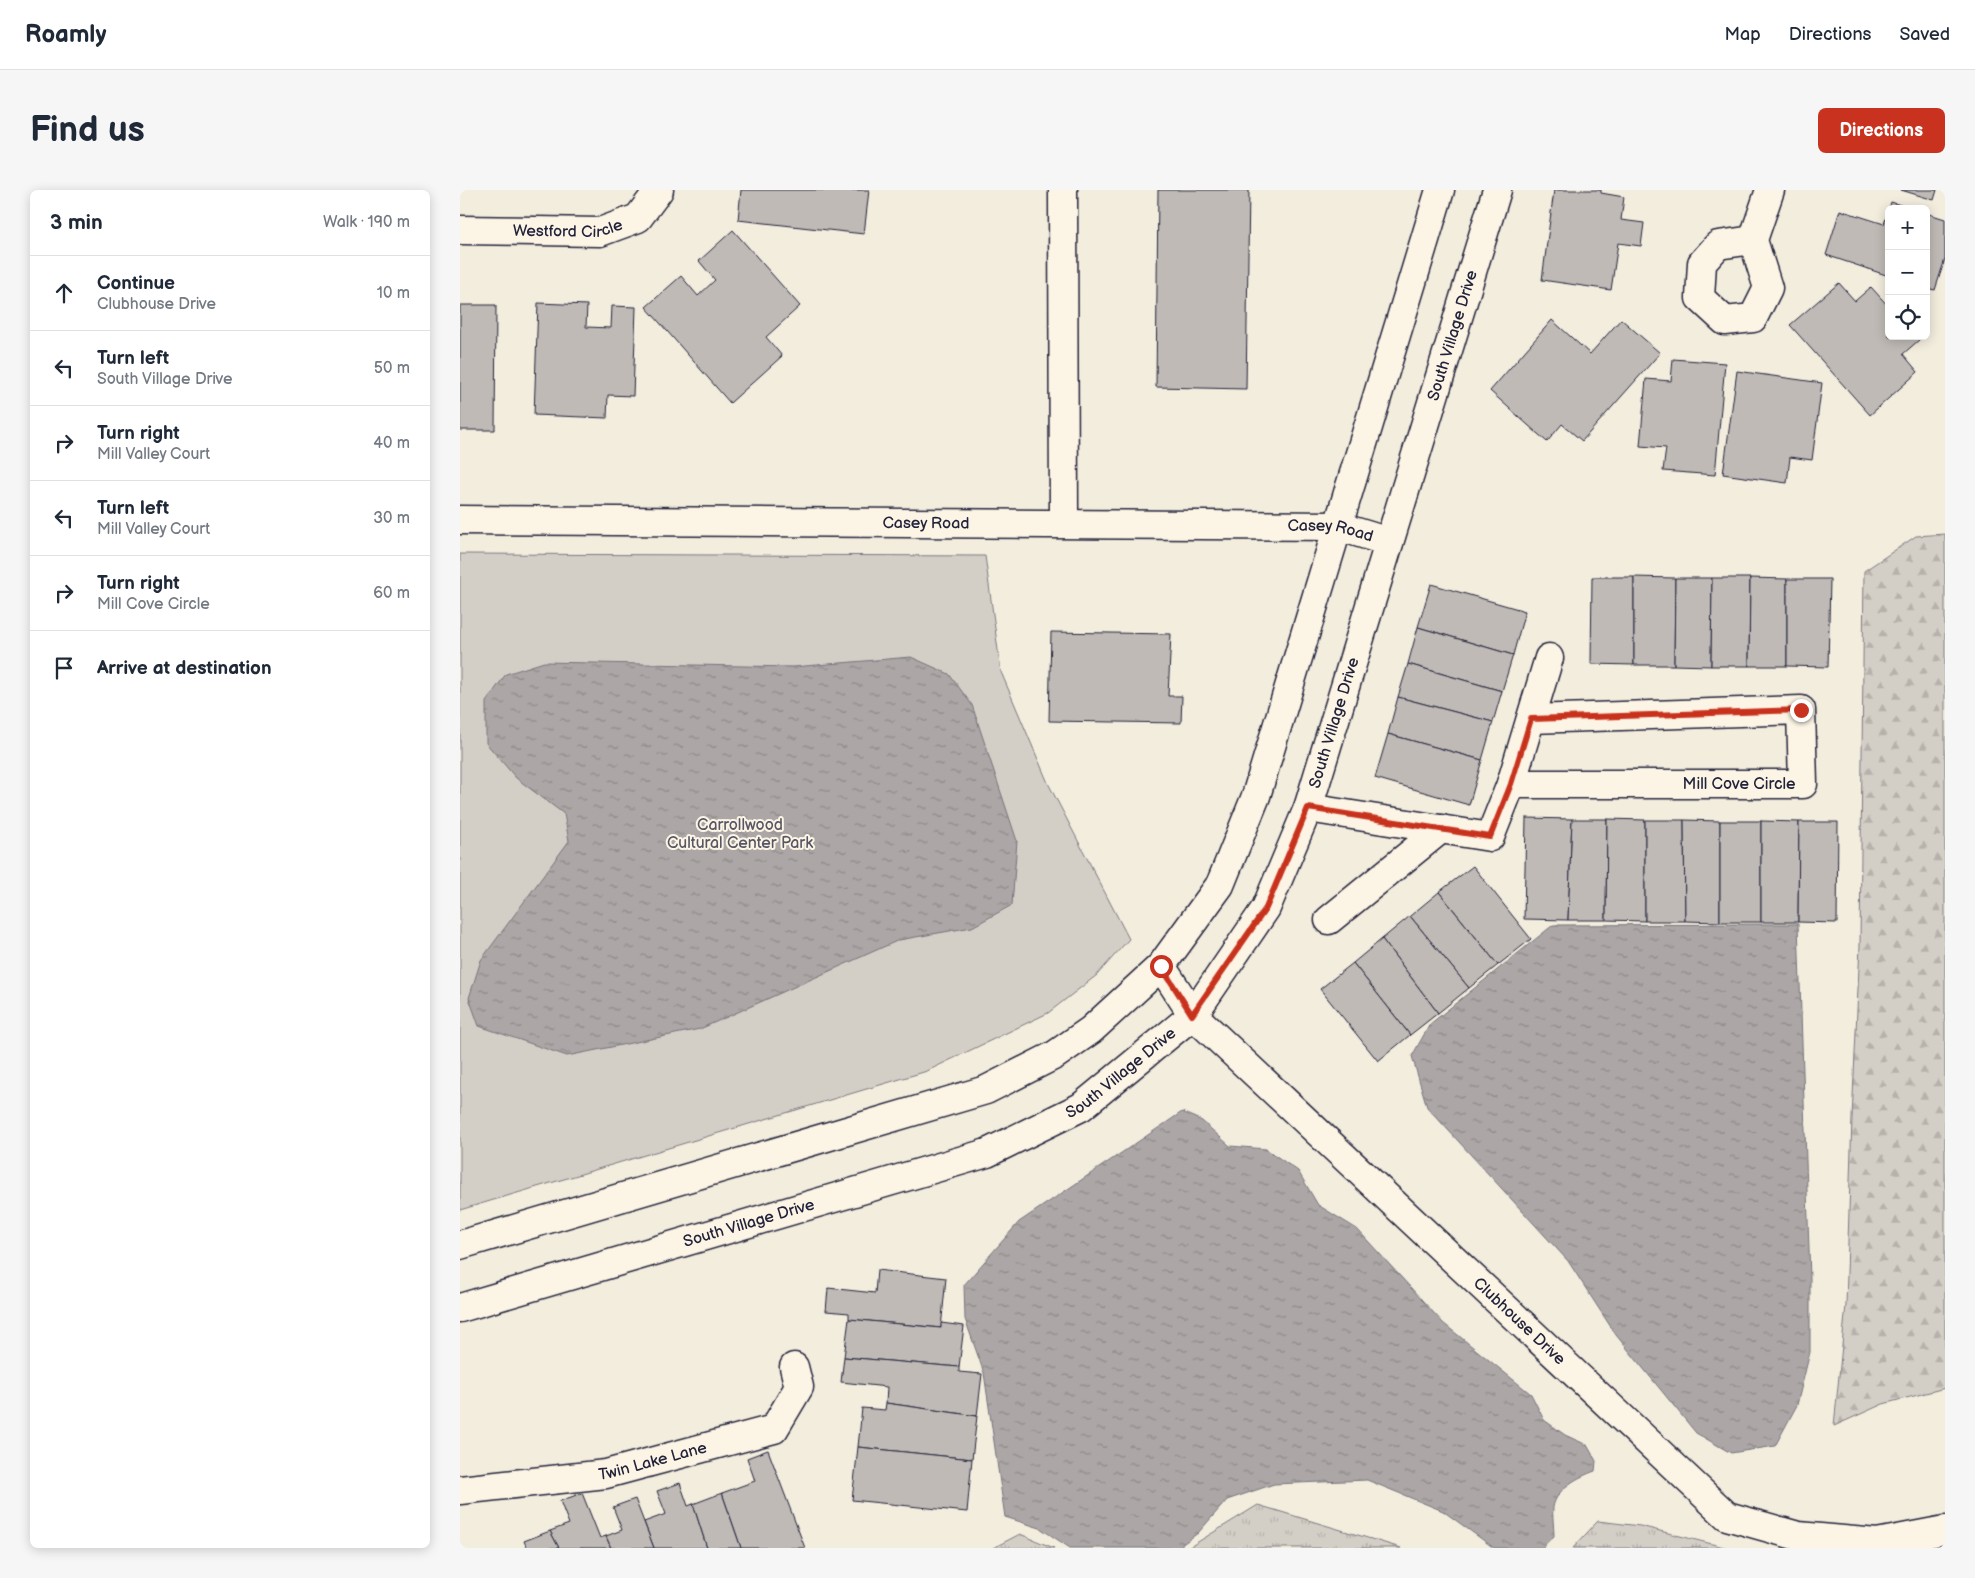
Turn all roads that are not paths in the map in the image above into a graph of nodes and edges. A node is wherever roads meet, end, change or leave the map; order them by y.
1 (659, 190) edge
2 (1063, 190) edge
3 (1440, 190) edge
4 (1497, 190) edge
5 (1770, 190) edge
6 (460, 230) edge
7 (1753, 240) dead end
8 (460, 520) edge
9 (1064, 523) junction
10 (1337, 526) junction
11 (1389, 542) junction
12 (1549, 658) dead end
13 (1531, 719) junction
14 (1511, 784) junction
15 (1308, 808) junction
16 (1441, 829) junction
17 (1329, 920) dead end
18 (1161, 966) junction
19 (1192, 1015) junction
20 (460, 1245) edge
21 (460, 1308) edge
22 (794, 1367) dead end
23 (460, 1490) edge
24 (1945, 1530) edge

1 - 6 street, Westford Circle
2 - 9 street
3 - 10 street
4 - 11 street, South Village Drive
5 - 7 street
8 - 9 street, Casey Road
9 - 10 street, Casey Road
10 - 11 street, Casey Road
10 - 18 street
11 - 15 street, South Village Drive
12 - 13 street
13 - 14 street
13 - 14 street, Mill Cove Circle
14 - 16 street
15 - 16 street
15 - 19 street, South Village Drive
16 - 17 street
18 - 19 street, Clubhouse Drive
18 - 20 street
19 - 21 street, South Village Drive
19 - 24 street, Clubhouse Drive
22 - 23 street, Twin Lake Lane

